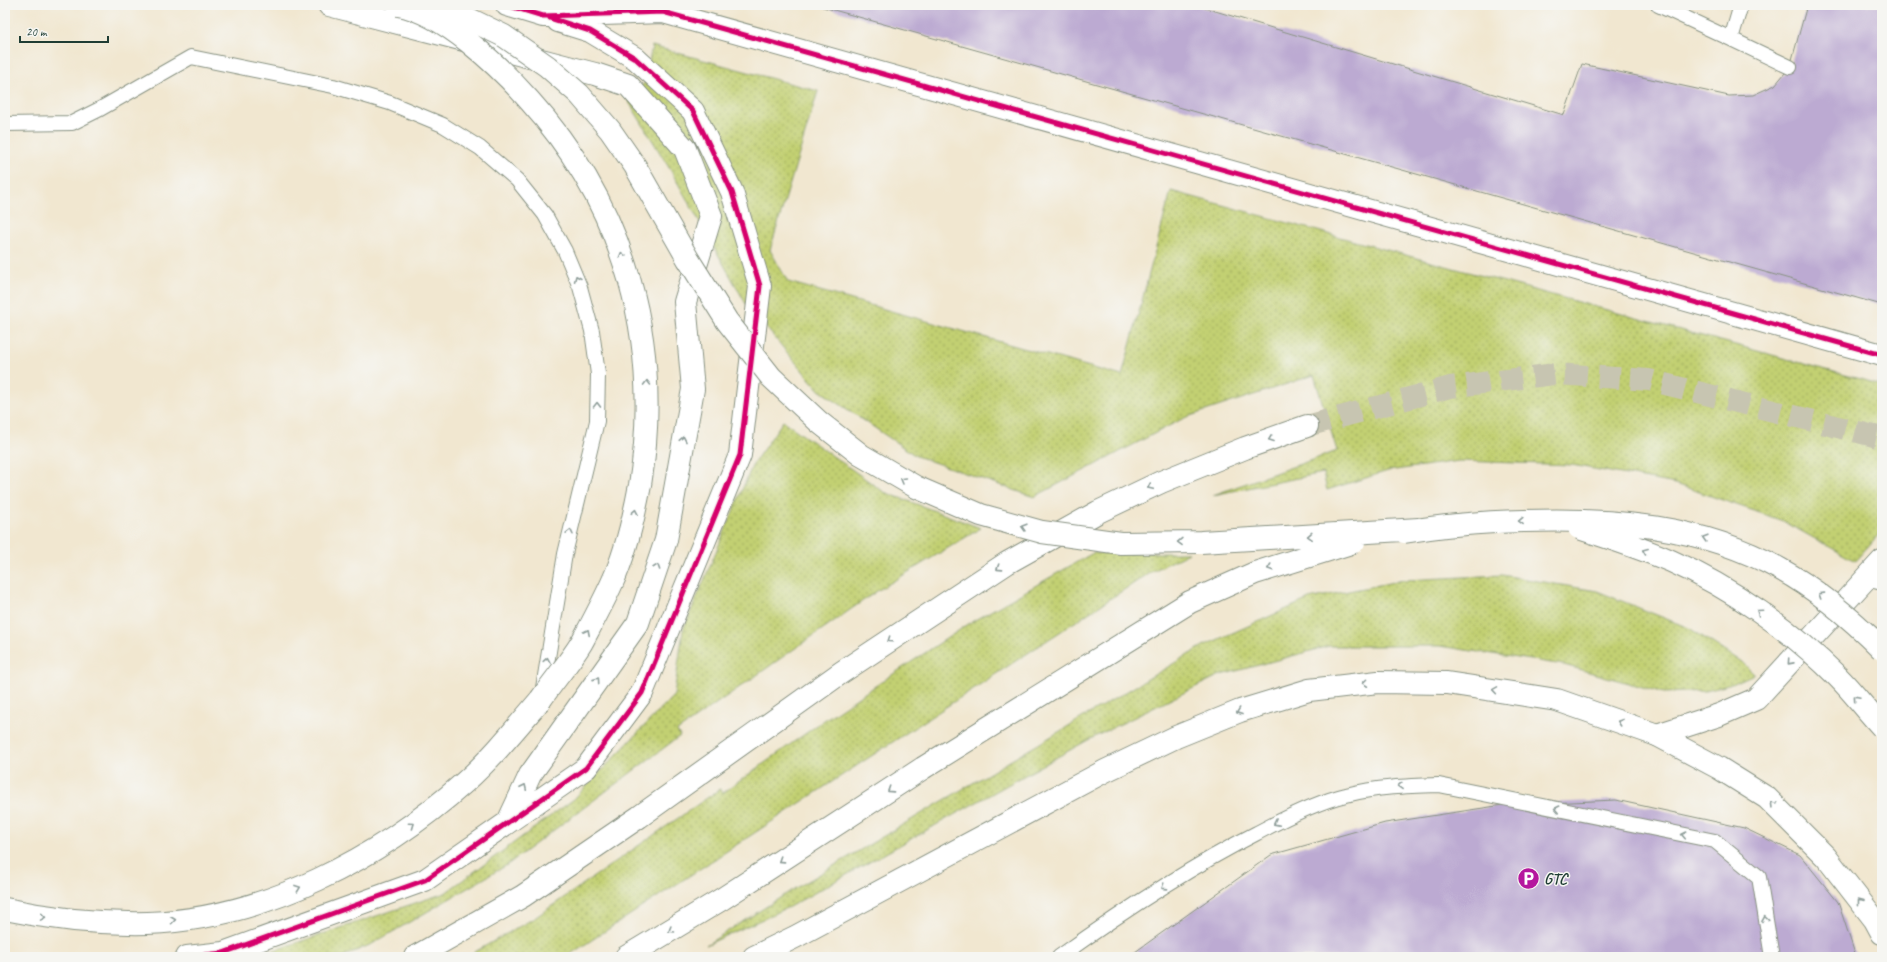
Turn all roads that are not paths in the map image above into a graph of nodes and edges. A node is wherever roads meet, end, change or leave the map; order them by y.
1 (329, 5) edge
2 (507, 5) edge
3 (1658, 5) edge
4 (1741, 5) edge
5 (404, 6) edge
6 (664, 9) edge
7 (543, 16) junction
8 (1731, 40) junction
9 (1790, 67) dead end
10 (5, 124) edge
11 (1882, 355) edge
12 (1307, 426) tunnel mouth
13 (1555, 520) junction
14 (1419, 529) junction
15 (1882, 561) edge
16 (1874, 581) edge
17 (1882, 648) edge
18 (541, 698) junction
19 (1882, 727) edge
20 (1657, 735) junction
21 (507, 823) junction
22 (5, 909) edge
23 (1882, 933) edge
24 (187, 957) edge
25 (415, 957) edge
26 (626, 957) edge
27 (754, 957) edge
28 (1059, 957) edge
29 (1772, 957) edge

21 -> 1 main road
2 - 7 main road
3 - 8 lane
4 - 8 lane
14 -> 5 main road, bridge
18 -> 5 main road, bridge
6 - 7 main road
6 - 11 main road
7 - 21 main road
8 - 9 lane
18 -> 10 lane
12 -> 25 main road
13 -> 14 main road, bridge
17 -> 13 main road, bridge
19 -> 13 main road, bridge
14 -> 26 main road, bridge
15 - 16 main road
16 -> 20 main road
22 -> 18 main road
23 -> 20 main road
20 -> 27 main road
21 - 24 main road
29 -> 28 lane

